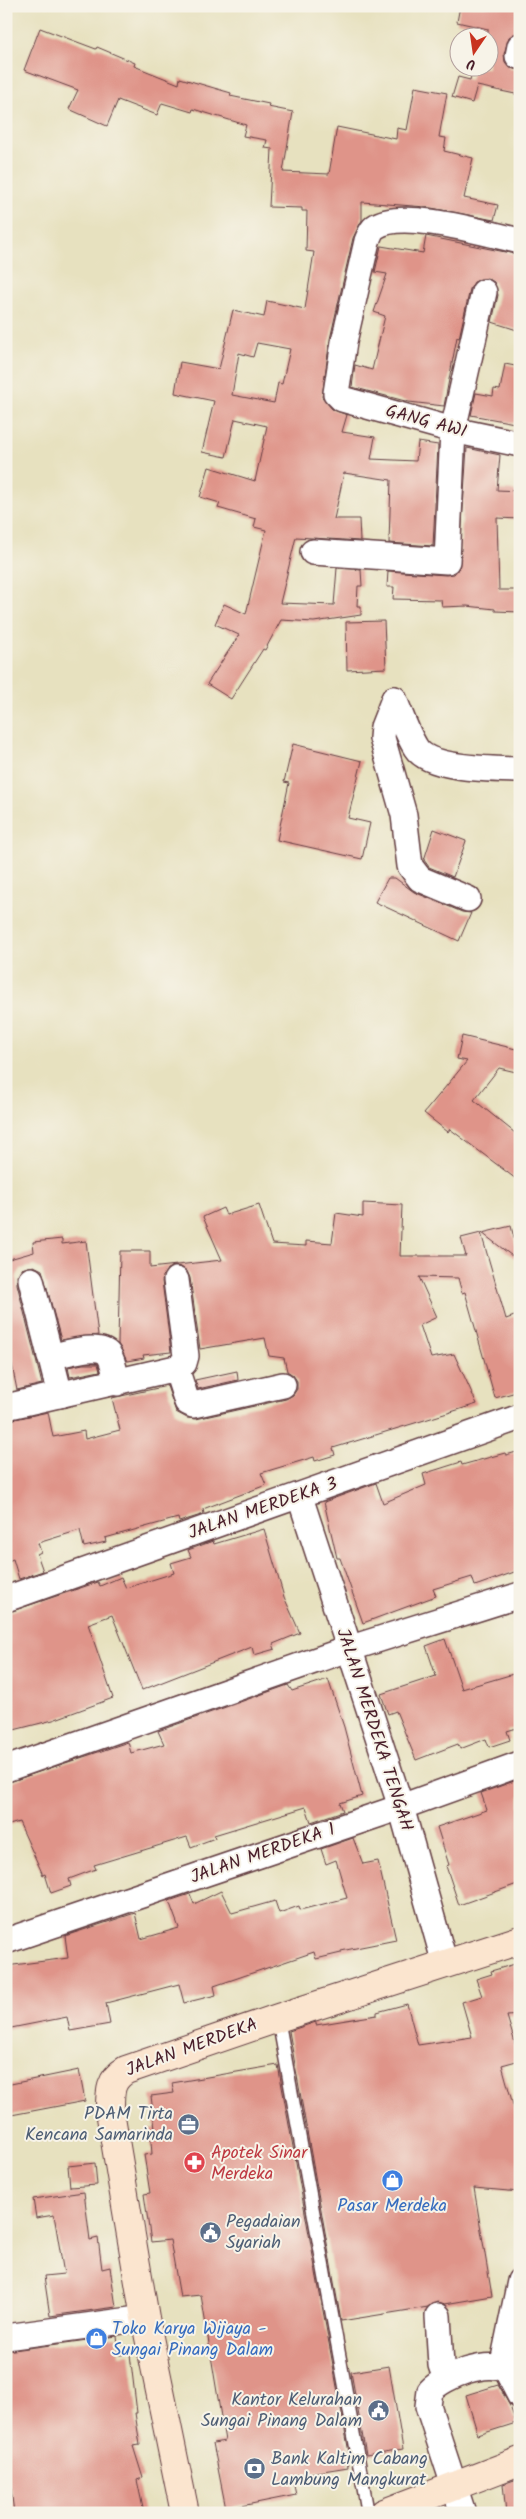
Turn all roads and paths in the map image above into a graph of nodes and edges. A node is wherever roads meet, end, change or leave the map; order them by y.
1 (520, 241) edge
2 (484, 292) dead end
3 (453, 430) junction
4 (520, 444) edge
5 (313, 552) dead end
6 (520, 770) edge
7 (468, 899) dead end
8 (31, 1280) dead end
9 (176, 1280) dead end
10 (50, 1357) junction
11 (176, 1368) junction
12 (117, 1383) junction
13 (283, 1385) dead end
14 (60, 1395) junction
15 (6, 1407) edge
16 (520, 1417) edge
17 (300, 1497) junction
18 (520, 1595) edge
19 (6, 1600) edge
20 (348, 1650) junction
21 (520, 1764) edge
22 (6, 1768) edge
23 (401, 1807) junction
24 (520, 1940) edge
25 (6, 1941) edge
26 (445, 1964) junction
27 (278, 2018) junction
28 (520, 2281) edge
29 (438, 2316) dead end
30 (145, 2318) junction
31 (6, 2337) edge
32 (502, 2368) junction
33 (446, 2379) junction
34 (520, 2396) edge
35 (520, 2460) edge
36 (455, 2486) junction
37 (185, 2513) edge
38 (368, 2513) edge
39 (384, 2513) edge
40 (463, 2513) edge

1 - 3 street, GANG AWI
2 - 3 street
3 - 4 street, GANG AWI
3 - 5 street
6 - 7 street
8 - 10 street
9 - 11 street
10 - 12 street
10 - 14 street
11 - 12 street
11 - 13 street
12 - 14 street
14 - 15 street
16 - 17 street, JALAN MERDEKA 3
17 - 19 street, JALAN MERDEKA 3
17 - 20 street, JALAN MERDEKA TENGAH
18 - 20 street
20 - 22 street
20 - 23 street, JALAN MERDEKA TENGAH
21 - 23 street, JALAN MERDEKA 1
23 - 25 street, JALAN MERDEKA 1
23 - 26 street, JALAN MERDEKA TENGAH
24 - 26 street, JALAN MERDEKA
26 - 27 street, JALAN MERDEKA
27 - 30 street, JALAN MERDEKA
27 - 38 lane
28 - 32 street
29 - 33 street
30 - 31 street
30 - 37 street, JALAN MERDEKA
32 - 33 street
32 - 34 street
33 - 36 street
35 - 36 street
36 - 39 street
36 - 40 street

